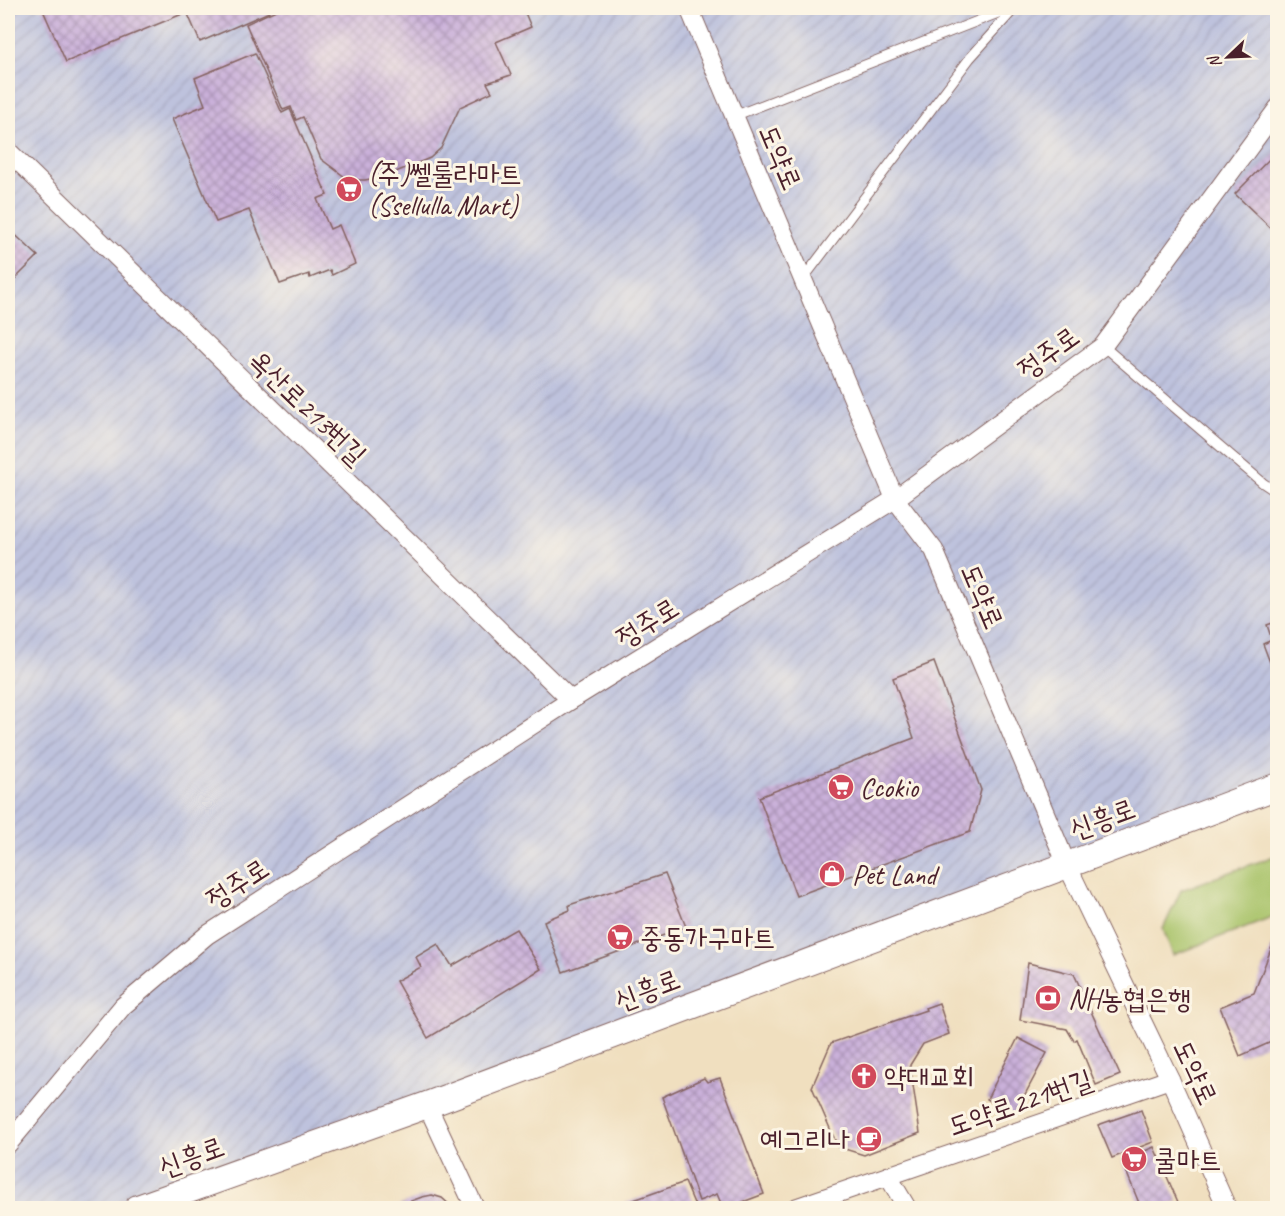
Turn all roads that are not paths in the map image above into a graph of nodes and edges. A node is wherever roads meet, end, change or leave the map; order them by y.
1 (689, 8) edge
2 (1013, 8) edge
3 (1278, 108) edge
4 (734, 116) junction
5 (8, 151) edge
6 (803, 279) junction
7 (1102, 346) junction
8 (1278, 493) edge
9 (895, 499) junction
10 (571, 700) junction
11 (1278, 786) edge
12 (1067, 865) junction
13 (1170, 1079) junction
14 (427, 1105) junction
15 (8, 1144) edge
16 (888, 1176) junction
17 (138, 1209) edge
18 (475, 1209) edge
19 (795, 1209) edge
20 (907, 1209) edge
21 (1227, 1209) edge

1 - 4 street, 도약로
2 - 4 lane
2 - 6 lane
3 - 7 street, 정주로
4 - 6 street, 도약로
5 - 10 street, 옥산로213번길
6 - 9 street, 도약로
7 - 8 lane
7 - 9 street, 정주로
9 - 10 street, 정주로
9 - 12 street, 도약로
10 - 15 street, 정주로
11 - 12 street, 신흥로
12 - 13 street, 도약로
12 - 14 street, 신흥로
13 - 16 street, 도약로221번길
13 - 21 street, 도약로
14 - 17 street, 신흥로
14 - 18 street
16 - 19 street, 도약로221번길
16 - 20 street

